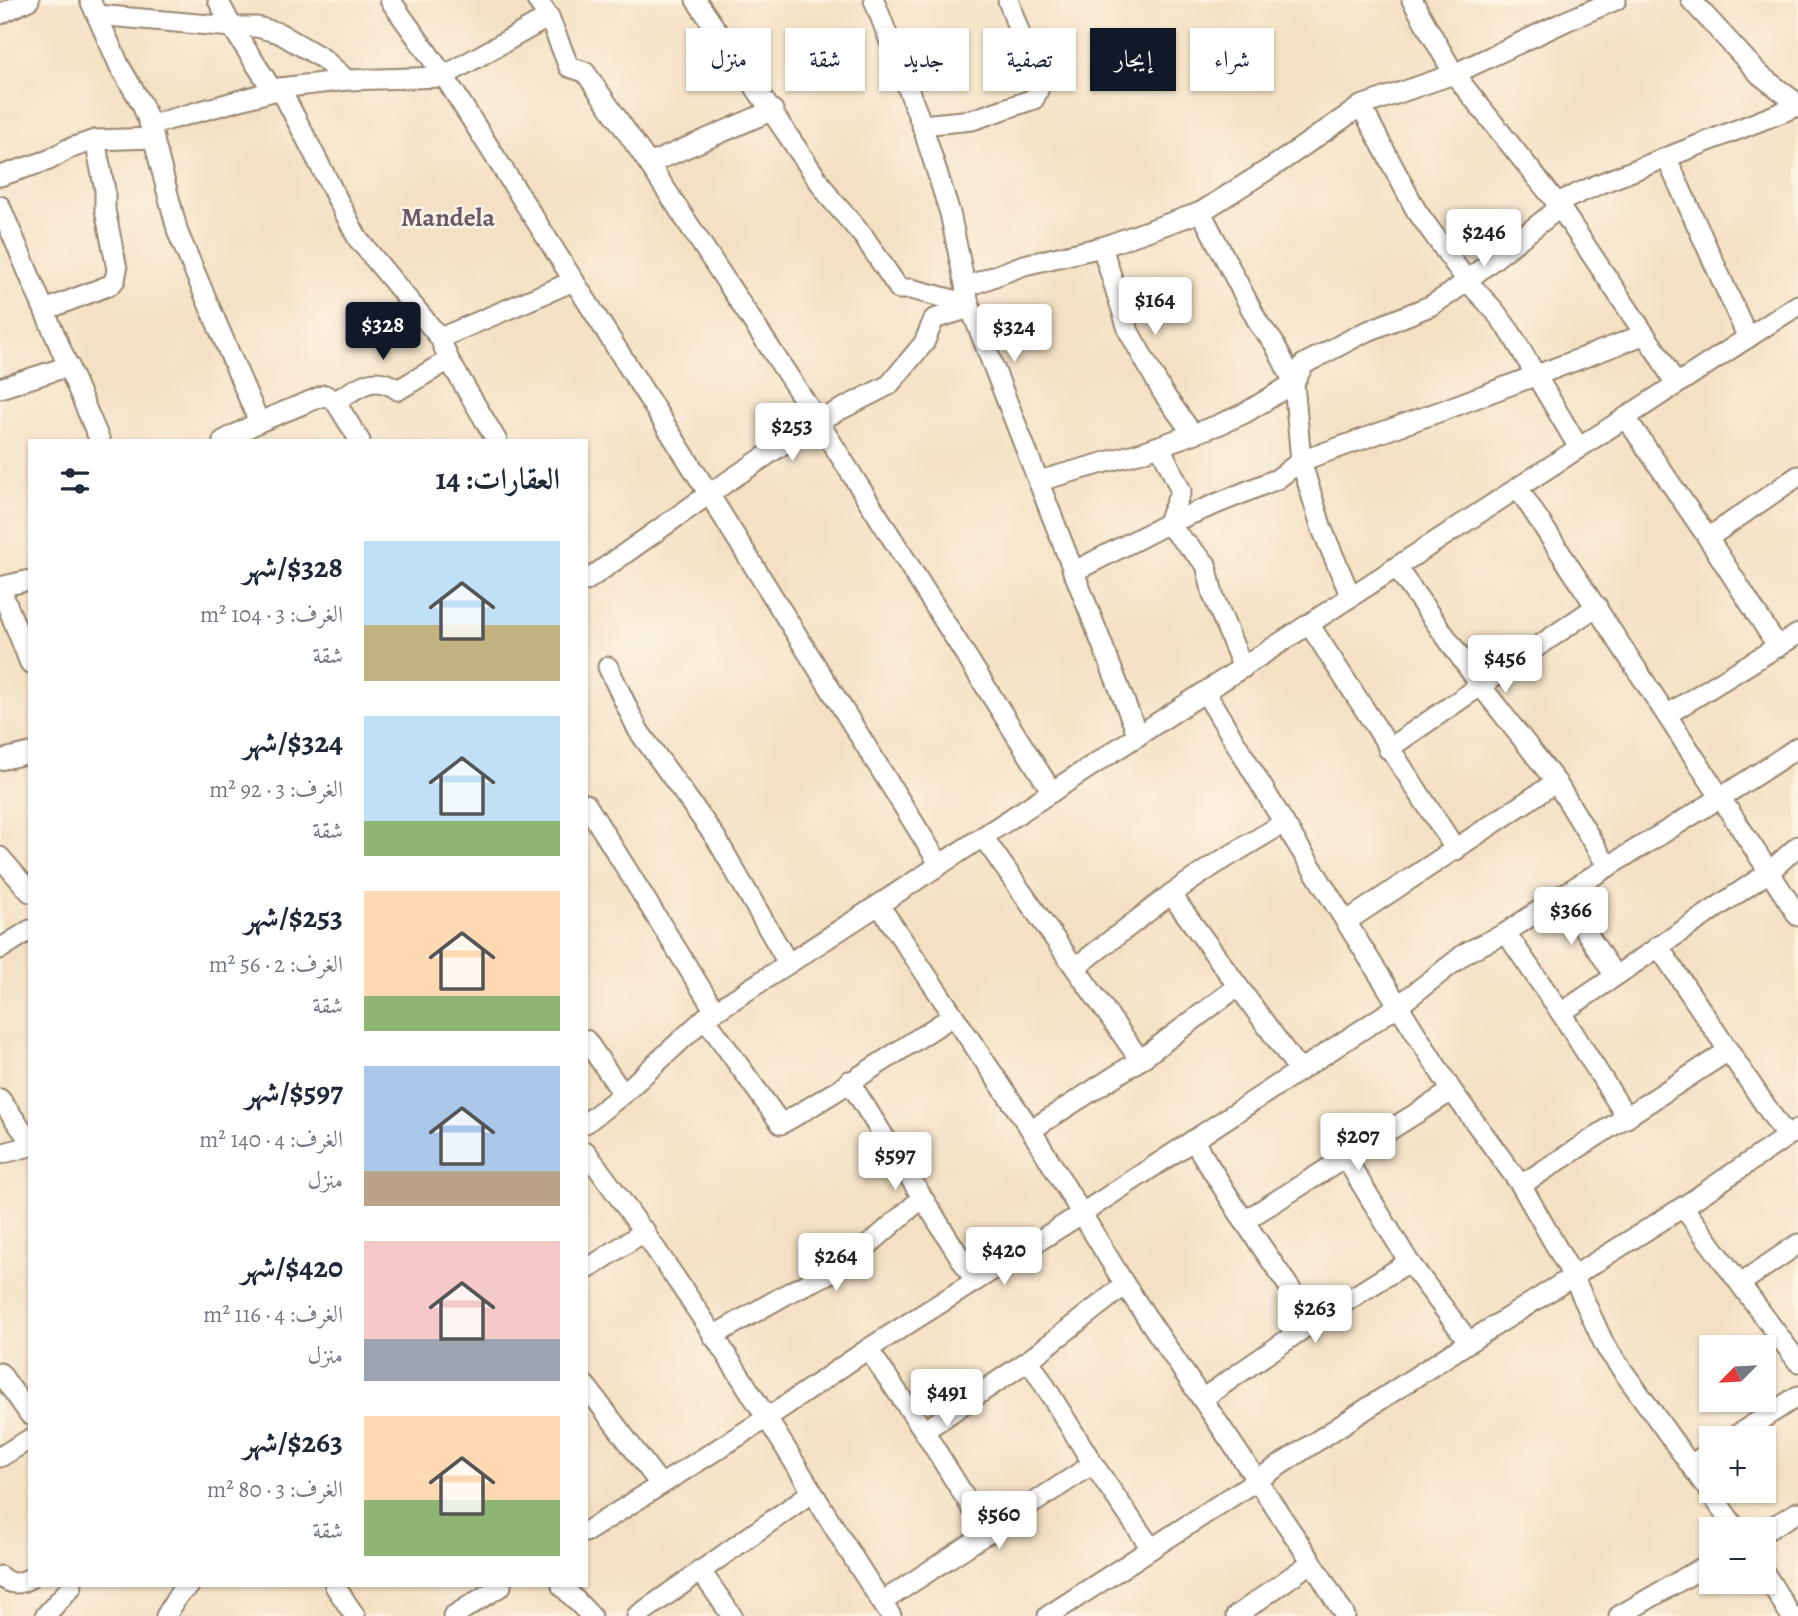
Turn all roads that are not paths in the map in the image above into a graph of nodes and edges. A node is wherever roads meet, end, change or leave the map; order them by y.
1 (29, 0) edge
2 (141, 0) edge
3 (218, 0) edge
4 (390, 0) edge
5 (537, 0) edge
6 (696, 0) edge
7 (874, 0) edge
8 (1008, 0) edge
9 (1412, 0) edge
10 (1616, 0) edge
11 (1691, 0) edge
12 (94, 8) edge
13 (0, 14) edge
14 (549, 17) junction
15 (145, 20) junction
16 (232, 27) junction
17 (1454, 74) junction
18 (444, 77) junction
19 (347, 80) junction
20 (276, 89) junction
21 (1798, 105) edge
22 (1361, 106) junction
23 (773, 110) junction
24 (922, 125) junction
25 (152, 132) junction
26 (95, 140) junction
27 (1667, 159) junction
28 (649, 164) junction
29 (0, 176) edge
30 (1557, 203) junction
31 (0, 206) edge
32 (1201, 212) junction
33 (1102, 247) junction
34 (574, 281) junction
35 (1467, 281) junction
36 (968, 300) junction
37 (1798, 305) edge
38 (45, 310) junction
39 (1643, 335) junction
40 (440, 338) junction
41 (1748, 338) junction
42 (449, 360) junction
43 (69, 366) junction
44 (1536, 376) junction
45 (1294, 383) junction
46 (1676, 385) junction
47 (0, 388) edge
48 (335, 401) junction
49 (1626, 418) junction
50 (818, 421) junction
51 (259, 422) junction
52 (1194, 434) junction
53 (99, 439) edge
54 (227, 439) edge
55 (359, 439) edge
56 (496, 439) edge
57 (1160, 446) junction
58 (1579, 448) junction
59 (1301, 461) junction
60 (1798, 476) edge
61 (1039, 481) junction
62 (1518, 488) junction
63 (709, 494) junction
64 (1167, 524) junction
65 (1708, 538) junction
66 (1396, 567) junction
67 (1073, 572) junction
68 (28, 580) edge
69 (588, 580) edge
70 (0, 587) edge
71 (1351, 597) junction
72 (1597, 606) junction
73 (1309, 624) junction
74 (1798, 634) edge
75 (1778, 647) junction
76 (28, 658) edge
77 (608, 667) dead end
78 (1243, 668) junction
79 (1481, 687) junction
80 (1205, 692) junction
81 (1668, 714) junction
82 (1138, 736) junction
83 (1798, 747) edge
84 (1388, 749) junction
85 (28, 753) edge
86 (0, 760) edge
87 (1556, 782) junction
88 (1052, 792) junction
89 (1721, 798) junction
90 (588, 807) edge
91 (1284, 823) junction
92 (983, 837) junction
93 (1798, 846) edge
94 (1456, 850) junction
95 (0, 857) edge
96 (940, 865) junction
97 (1608, 867) junction
98 (1769, 872) junction
99 (28, 890) edge
100 (1171, 894) junction
101 (1562, 895) junction
102 (879, 905) junction
103 (1798, 916) edge
104 (1347, 921) junction
105 (28, 931) edge
106 (1506, 933) junction
107 (1658, 946) junction
108 (0, 949) edge
109 (788, 964) junction
110 (1076, 967) junction
111 (1615, 976) junction
112 (1237, 987) junction
113 (1398, 1006) junction
114 (1562, 1013) junction
115 (710, 1015) junction
116 (953, 1016) junction
117 (588, 1043) edge
118 (1728, 1051) junction
119 (1140, 1059) junction
120 (1298, 1070) junction
121 (849, 1081) junction
122 (1452, 1091) junction
123 (623, 1094) junction
124 (0, 1099) edge
125 (1627, 1118) junction
126 (588, 1121) edge
127 (1031, 1130) junction
128 (1792, 1132) edge
129 (1193, 1140) junction
130 (28, 1141) edge
131 (28, 1145) edge
132 (0, 1154) edge
133 (588, 1155) edge
134 (1345, 1157) junction
135 (1521, 1185) junction
136 (922, 1198) junction
137 (1682, 1208) junction
138 (1081, 1214) junction
139 (1244, 1222) junction
140 (645, 1231) junction
141 (1798, 1244) edge
142 (1409, 1262) junction
143 (588, 1269) edge
144 (1573, 1276) junction
145 (975, 1281) junction
146 (1741, 1283) junction
147 (1125, 1284) junction
148 (1313, 1322) junction
149 (713, 1336) junction
150 (1469, 1342) junction
151 (868, 1349) junction
152 (1029, 1360) junction
153 (1798, 1362) edge
154 (0, 1373) edge
155 (588, 1392) edge
156 (1798, 1396) edge
157 (1202, 1399) junction
158 (594, 1411) edge
159 (28, 1412) edge
160 (767, 1418) junction
161 (1751, 1426) edge
162 (924, 1431) junction
163 (28, 1439) edge
164 (0, 1457) edge
165 (1699, 1459) edge
166 (1093, 1464) junction
167 (1691, 1464) junction
168 (1258, 1481) junction
169 (660, 1484) junction
170 (811, 1493) junction
171 (1798, 1512) edge
172 (1728, 1517) edge
173 (1776, 1525) edge
174 (588, 1531) edge
175 (988, 1534) junction
176 (1151, 1548) junction
177 (1312, 1562) junction
178 (700, 1570) junction
179 (1699, 1570) edge
180 (0, 1576) edge
181 (28, 1579) edge
182 (71, 1587) edge
183 (188, 1587) edge
184 (336, 1587) edge
185 (500, 1587) edge
186 (563, 1587) edge
187 (1776, 1592) edge
188 (886, 1609) edge
189 (45, 1616) edge
190 (166, 1616) edge
191 (355, 1616) edge
192 (453, 1616) edge
193 (591, 1616) edge
194 (637, 1616) edge
195 (732, 1616) edge
196 (1048, 1616) edge
197 (1236, 1616) edge
198 (1345, 1616) edge
199 (1619, 1616) edge
200 (1791, 1616) edge

1 - 13 street
2 - 15 street
3 - 16 street
4 - 18 street
5 - 14 street
6 - 23 street
7 - 24 street
8 - 24 street
9 - 17 street
10 - 17 street
11 - 21 street
12 - 15 street
12 - 25 street
14 - 18 street
14 - 28 street
15 - 16 street
16 - 19 street
16 - 20 street
17 - 22 street
17 - 30 street
18 - 19 street
18 - 34 street
19 - 20 street
20 - 25 street
20 - 40 street
21 - 27 street
22 - 32 street
22 - 35 street
23 - 28 street
23 - 36 street
24 - 36 street
25 - 26 street
25 - 51 street
26 - 29 street
26 - 38 street
27 - 30 street
27 - 41 street
28 - 50 street
30 - 35 street
30 - 39 street
31 - 38 street
32 - 33 street
32 - 45 street
33 - 36 street
33 - 52 street
34 - 40 street
34 - 63 street
35 - 44 street
35 - 45 street
36 - 50 street
36 - 61 street
37 - 41 street
38 - 43 street
39 - 44 street
39 - 46 street
40 - 42 street
41 - 46 street
42 - 48 street
42 - 56 street
43 - 47 street
43 - 53 street
44 - 58 street
44 - 59 street
45 - 52 street
45 - 59 street
46 - 49 street
48 - 51 street
48 - 55 street
49 - 58 street
49 - 65 street
50 - 63 street
50 - 88 street
51 - 54 street
52 - 57 street
57 - 61 street
57 - 64 street
58 - 62 street
59 - 64 street
59 - 71 street
60 - 65 street
61 - 67 street
62 - 66 street
62 - 72 street
63 - 69 street
63 - 96 street
64 - 67 street
64 - 78 street
65 - 75 street
66 - 71 street
66 - 79 street
67 - 82 street
68 - 70 street
70 - 76 street
71 - 73 street
72 - 79 street
72 - 81 street
73 - 78 street
73 - 84 street
74 - 75 street
75 - 81 street
77 - 109 street
78 - 80 street
79 - 84 street
79 - 87 street
80 - 82 street
80 - 91 street
81 - 89 street
82 - 88 street
83 - 89 street
84 - 94 street
85 - 86 street
87 - 94 street
87 - 97 street
88 - 92 street
89 - 97 street
89 - 98 street
90 - 115 street
91 - 100 street
91 - 104 street
92 - 96 street
92 - 110 street
93 - 98 street
94 - 104 street
95 - 99 street
96 - 102 street
97 - 101 street
98 - 103 street
98 - 107 street
100 - 110 street
100 - 112 street
101 - 106 street
101 - 111 street
102 - 109 street
102 - 116 street
104 - 113 street
105 - 108 street
106 - 113 street
106 - 114 street
107 - 111 street
107 - 118 street
109 - 115 street
110 - 119 street
111 - 114 street
112 - 119 street
112 - 120 street
113 - 120 street
113 - 122 street
114 - 125 street
115 - 121 street
115 - 123 street
116 - 121 street
116 - 127 street
117 - 123 street
118 - 125 street
118 - 128 street
119 - 127 street
120 - 129 street
121 - 136 street
122 - 134 street
122 - 135 street
123 - 126 street
124 - 130 street
125 - 135 street
127 - 138 street
128 - 137 street
129 - 138 street
129 - 139 street
131 - 132 street
133 - 140 street
134 - 139 street
134 - 142 street
135 - 144 street
136 - 145 street
136 - 149 street
137 - 144 street
137 - 146 street
138 - 145 street
138 - 147 street
139 - 148 street
140 - 143 street
140 - 149 street
141 - 146 street
142 - 148 street
142 - 150 street
144 - 150 street
144 - 167 street
145 - 151 street
146 - 153 street
147 - 152 street
147 - 157 street
148 - 157 street
149 - 160 street
150 - 168 street
151 - 160 street
151 - 162 street
152 - 162 street
152 - 166 street
154 - 159 street
155 - 158 street
156 - 161 street
157 - 168 street
158 - 169 street
160 - 169 street
160 - 170 street
162 - 175 street
163 - 164 street
165 - 167 street
166 - 175 street
166 - 176 street
167 - 172 street
168 - 176 street
168 - 177 street
169 - 174 street
170 - 178 street
170 - 188 street
171 - 173 street
175 - 188 street
176 - 196 street
177 - 197 street
177 - 198 street
178 - 194 street
178 - 195 street
179 - 199 street
180 - 181 street
182 - 189 street
183 - 190 street
184 - 191 street
185 - 192 street
186 - 193 street
187 - 200 street

